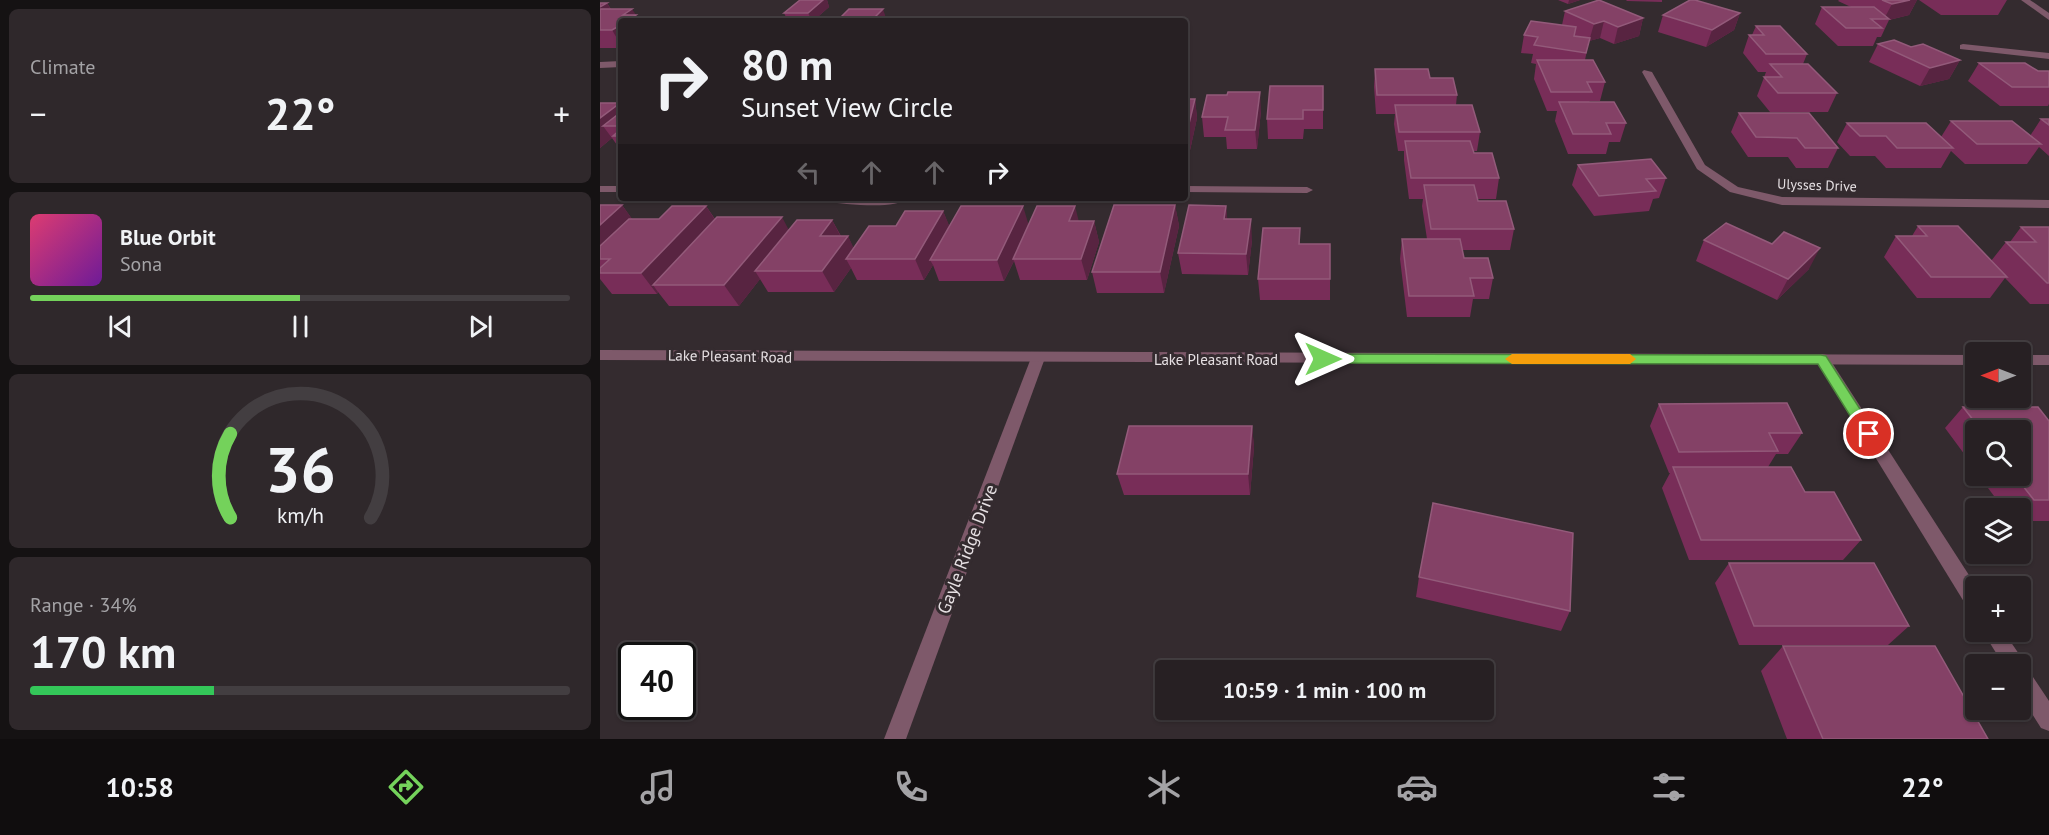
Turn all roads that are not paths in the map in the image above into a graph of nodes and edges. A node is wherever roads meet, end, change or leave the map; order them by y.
1 (2025, 0) edge
2 (2049, 17) edge
3 (1963, 48) dead end
4 (2049, 56) edge
5 (618, 64) edge
6 (600, 65) edge
7 (1647, 72) dead end
8 (600, 189) edge
9 (618, 189) edge
10 (1188, 189) edge
11 (1307, 190) dead end
12 (858, 201) edge
13 (878, 201) edge
14 (2049, 204) edge
15 (600, 354) edge
16 (1038, 358) junction
17 (1821, 359) junction
18 (1965, 360) edge
19 (2031, 360) edge
20 (2049, 360) edge
21 (1965, 587) edge
22 (2031, 692) edge
23 (2049, 720) edge
24 (896, 739) edge

1 - 2 street
3 - 4 street
5 - 6 street
7 - 14 street, Ulysses Drive
8 - 9 street
10 - 11 street
12 - 13 street
15 - 16 street, Lake Pleasant Road
16 - 17 street, Lake Pleasant Road
16 - 24 street, Gayle Ridge Drive
17 - 18 street, Lake Pleasant Road
17 - 21 street
19 - 20 street
22 - 23 street

